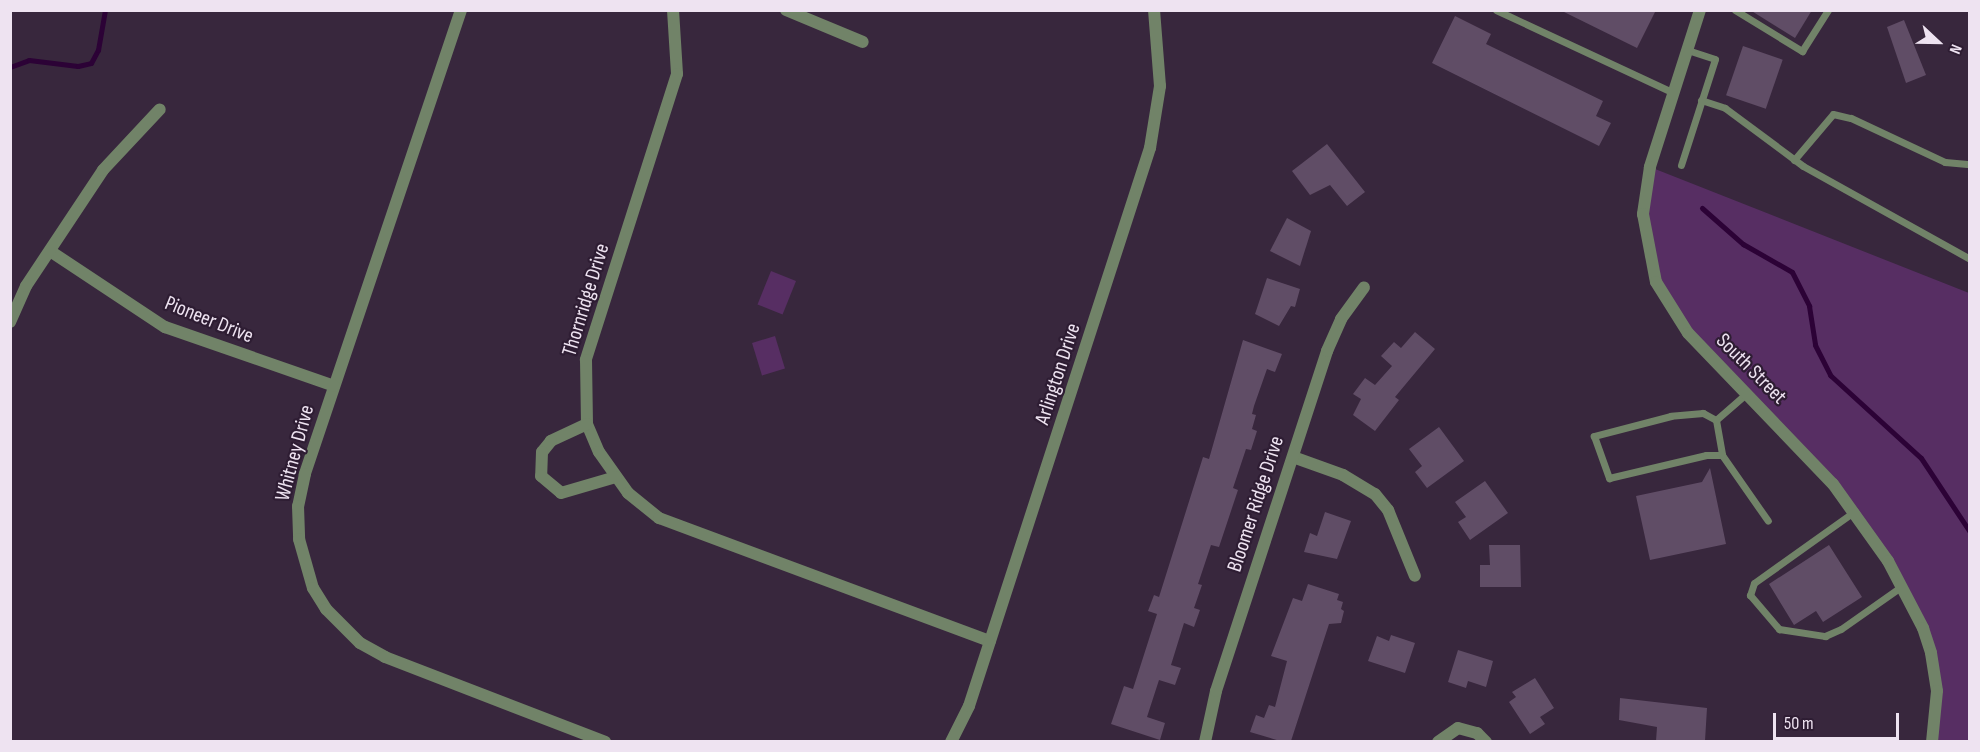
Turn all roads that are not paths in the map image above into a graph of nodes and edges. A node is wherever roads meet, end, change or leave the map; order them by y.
1 (461, 10) edge
2 (786, 10) edge
3 (1154, 10) edge
4 (1496, 10) edge
5 (1700, 10) edge
6 (1735, 10) edge
7 (1828, 10) edge
8 (678, 12) edge
9 (862, 42) dead end
10 (1687, 50) junction
11 (1672, 92) junction
12 (1701, 100) junction
13 (160, 109) dead end
14 (1794, 160) junction
15 (1970, 164) edge
16 (1681, 165) dead end
17 (50, 250) junction
18 (1970, 259) edge
19 (1364, 287) dead end
20 (10, 322) edge
21 (334, 386) junction
22 (1747, 393) junction
23 (1716, 420) junction
24 (587, 424) junction
25 (1722, 455) junction
26 (1293, 457) junction
27 (616, 477) junction
28 (1855, 511) junction
29 (1768, 521) dead end
30 (1415, 576) dead end
31 (1902, 586) junction
32 (990, 641) junction
33 (604, 741) edge
34 (951, 741) edge
35 (1205, 741) edge
36 (1438, 741) edge
37 (1486, 741) edge
38 (1932, 741) edge

1 - 21 street, Whitney Drive
2 - 9 street
3 - 32 street, Arlington Drive
4 - 11 lane
5 - 10 street, South Street
6 - 7 lane
8 - 24 street, Thornridge Drive
10 - 11 street, South Street
10 - 12 lane
11 - 22 street, South Street
12 - 14 lane
12 - 16 lane
13 - 17 street
14 - 15 lane
14 - 18 lane
17 - 20 street
17 - 21 street, Pioneer Drive
19 - 26 street, Bloomer Ridge Drive
21 - 33 street, Whitney Drive
22 - 23 lane
22 - 28 street, South Street
23 - 25 lane
23 - 25 lane
24 - 27 street, Thornridge Drive
24 - 27 street
25 - 29 lane
26 - 30 street
26 - 35 street, Bloomer Ridge Drive
27 - 32 street, Thornridge Drive
28 - 31 street, South Street
28 - 31 lane
31 - 38 street, South Street
32 - 34 street, Arlington Drive
36 - 37 street

